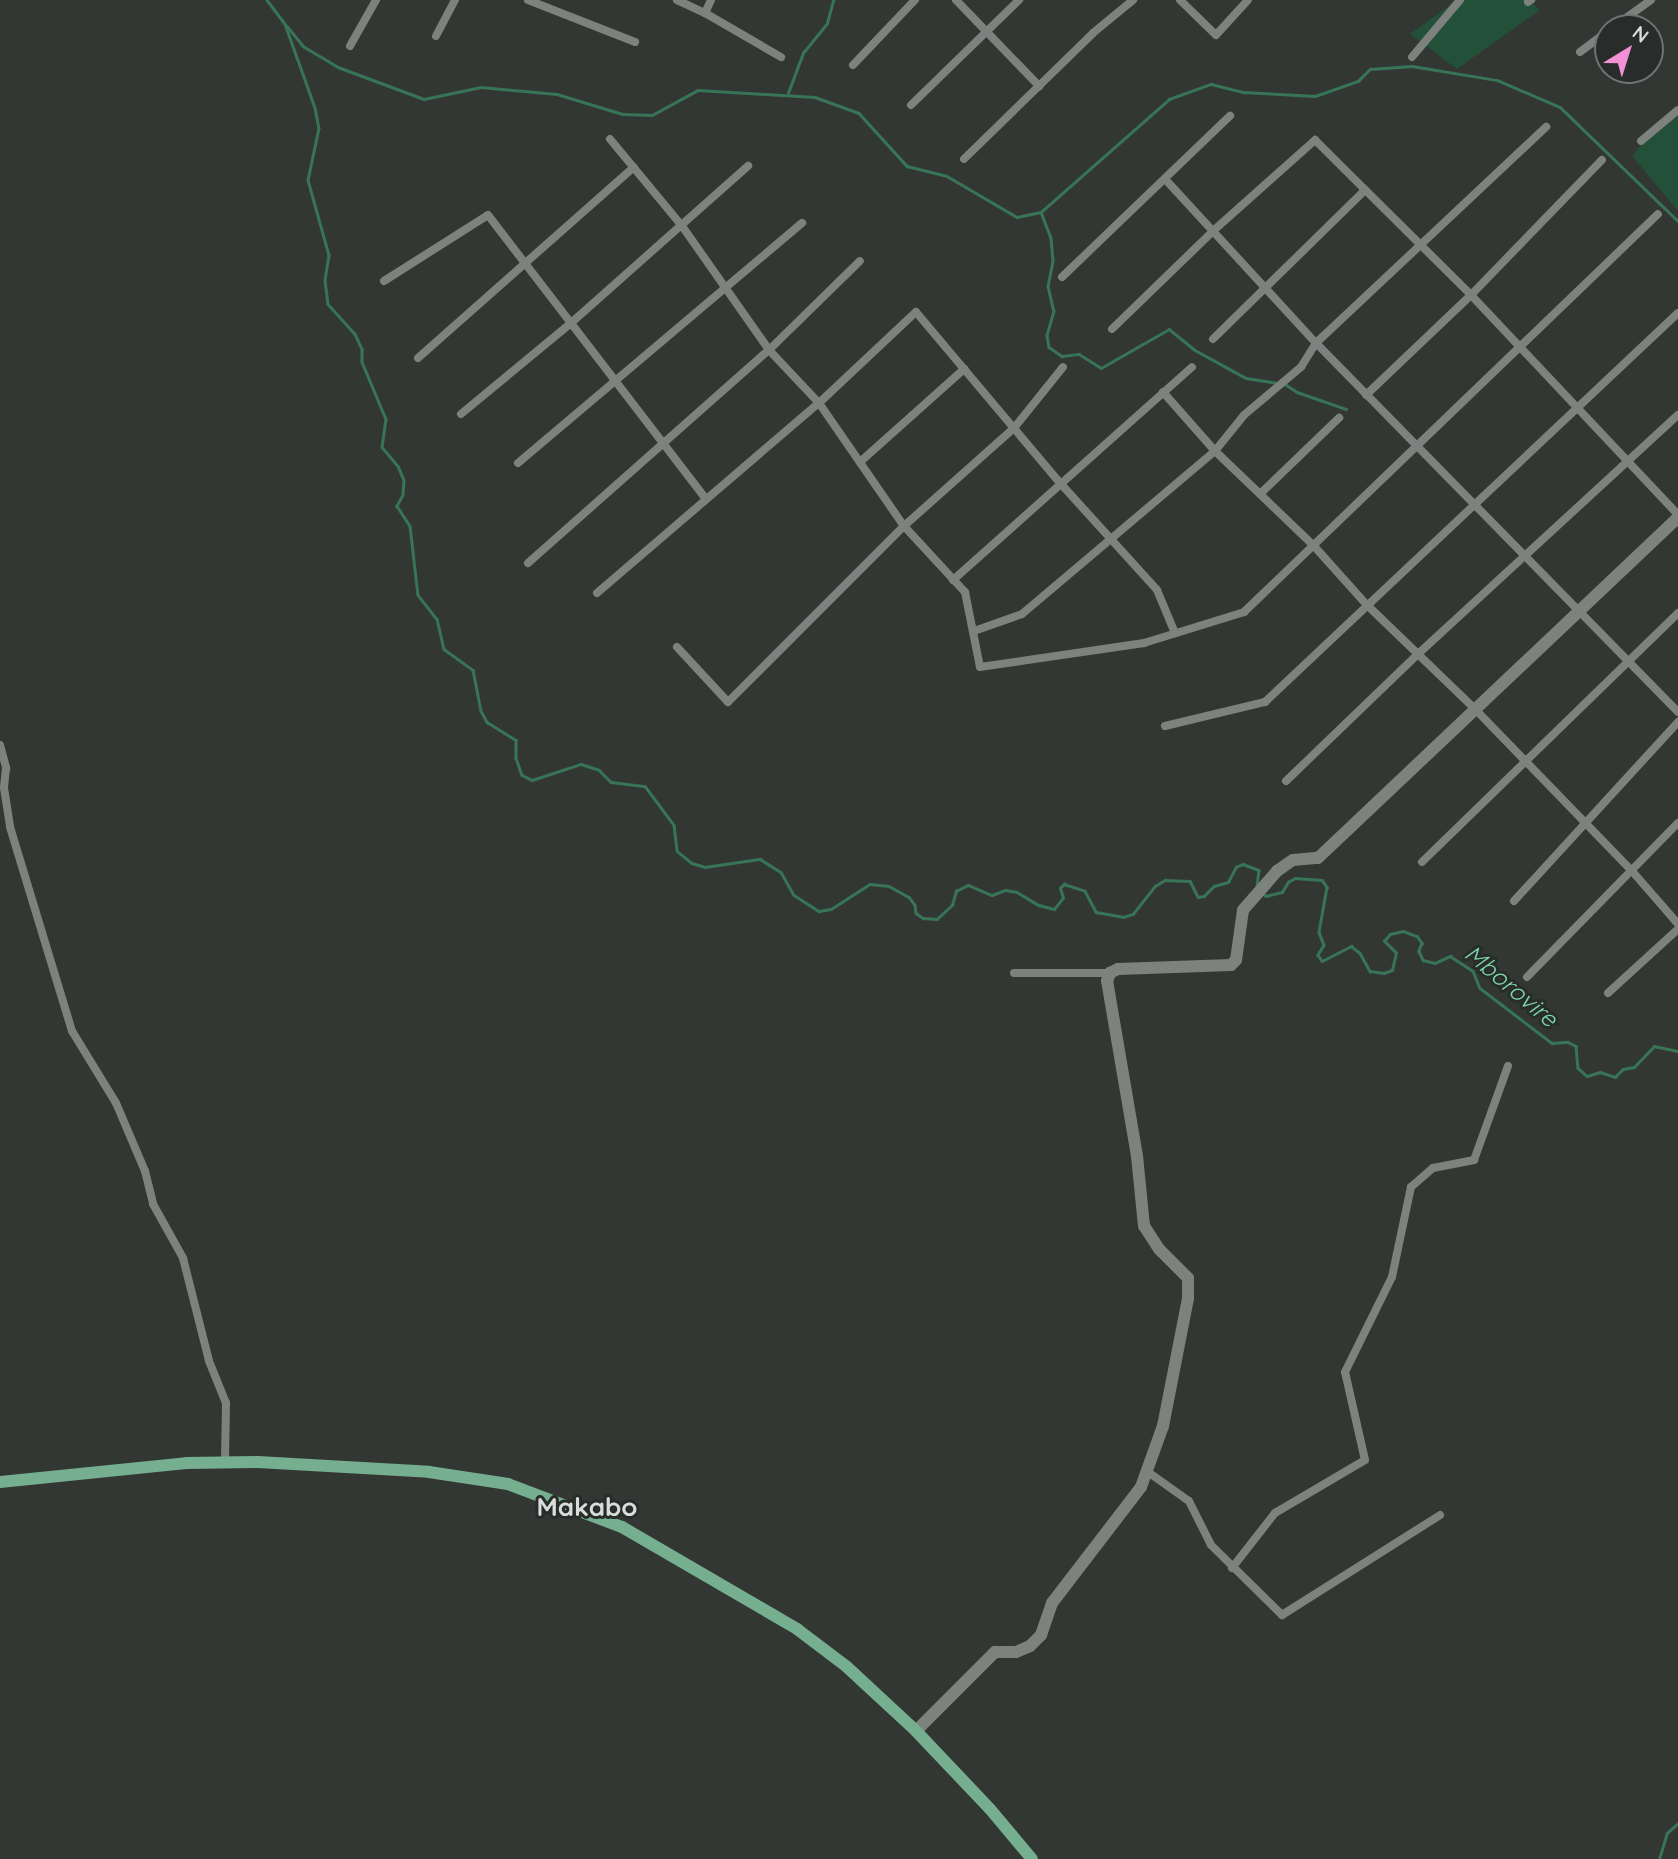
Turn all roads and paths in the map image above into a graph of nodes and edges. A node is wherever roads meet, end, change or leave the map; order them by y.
1 (376, 0) edge
2 (455, 0) edge
3 (528, 0) edge
4 (677, 0) edge
5 (711, 0) edge
6 (915, 0) edge
7 (956, 0) edge
8 (1019, 0) edge
9 (1133, 0) edge
10 (1180, 0) edge
11 (1248, 0) edge
12 (1460, 0) edge
13 (1651, 0) edge
14 (540, 2) edge
15 (705, 13) junction
16 (1632, 14) edge
17 (987, 29) junction
18 (436, 36) dead end
19 (1594, 42) edge
20 (635, 43) dead end
21 (350, 46) dead end
22 (1580, 52) dead end
23 (781, 57) dead end
24 (1412, 57) dead end
25 (853, 65) dead end
26 (1039, 86) junction
27 (911, 105) dead end
28 (1678, 110) edge
29 (1230, 116) dead end
30 (1546, 127) dead end
31 (610, 139) dead end
32 (1641, 141) dead end
33 (964, 159) dead end
34 (1602, 160) dead end
35 (748, 166) dead end
36 (634, 167) junction
37 (1165, 180) junction
38 (1365, 190) junction
39 (1658, 214) dead end
40 (802, 223) dead end
41 (682, 226) junction
42 (1213, 231) junction
43 (1421, 246) junction
44 (860, 261) dead end
45 (526, 264) junction
46 (1062, 277) dead end
47 (384, 281) dead end
48 (724, 288) junction
49 (1266, 288) junction
50 (1471, 295) junction
51 (1678, 313) edge
52 (571, 323) junction
53 (1112, 329) dead end
54 (1213, 339) dead end
55 (1316, 343) junction
56 (1519, 346) junction
57 (769, 350) junction
58 (418, 358) dead end
59 (1063, 367) dead end
60 (1192, 367) dead end
61 (964, 369) junction
62 (617, 382) junction
63 (1163, 393) junction
64 (1366, 395) junction
65 (819, 403) junction
66 (1578, 409) junction
67 (461, 414) dead end
68 (1678, 415) edge
69 (1339, 418) dead end
70 (1014, 428) junction
71 (665, 442) junction
72 (1417, 448) junction
73 (1215, 451) junction
74 (1627, 461) junction
75 (860, 462) junction
76 (517, 463) dead end
77 (1061, 484) junction
78 (1260, 494) junction
79 (706, 499) junction
80 (1474, 504) junction
81 (1678, 516) edge
82 (904, 526) junction
83 (1111, 540) junction
84 (1314, 546) junction
85 (1523, 557) junction
86 (528, 563) dead end
87 (953, 580) junction
88 (597, 593) dead end
89 (1366, 604) junction
90 (1578, 612) junction
91 (1678, 613) edge
92 (974, 631) junction
93 (1175, 633) junction
94 (677, 646) dead end
95 (1418, 654) junction
96 (1628, 661) junction
97 (1474, 708) junction
98 (1678, 712) edge
99 (1678, 722) edge
100 (1164, 726) dead end
101 (0, 745) edge
102 (1525, 760) junction
103 (1286, 781) dead end
104 (1584, 821) junction
105 (1678, 823) edge
106 (1422, 862) dead end
107 (1632, 871) junction
108 (1514, 901) dead end
109 (1678, 927) edge
110 (1014, 973) dead end
111 (1110, 973) junction
112 (1527, 977) dead end
113 (1608, 993) dead end
114 (1508, 1066) dead end
115 (225, 1462) junction
116 (1148, 1472) junction
117 (0, 1482) edge
118 (1440, 1515) dead end
119 (1232, 1568) junction
120 (916, 1731) junction
121 (1032, 1859) edge

1 - 21 street
2 - 18 street
3 - 14 street
4 - 15 street
5 - 15 street
6 - 25 street
7 - 17 street
8 - 17 street
9 - 26 street
10 - 11 street
12 - 24 street
13 - 16 street
14 - 20 street
15 - 23 street
17 - 26 street
17 - 27 street
19 - 22 street
26 - 33 street
28 - 32 street
29 - 37 street
30 - 43 street
31 - 36 street
34 - 50 street
35 - 41 street
36 - 41 street
36 - 45 street
37 - 42 street
37 - 46 street
38 - 42 street
38 - 43 street
38 - 49 street
39 - 56 street
40 - 48 street
41 - 48 street
41 - 52 street
42 - 49 street
42 - 53 street
43 - 50 street
43 - 55 street
44 - 57 street
45 - 47 street
45 - 52 street
45 - 58 street
48 - 57 street
48 - 62 street
49 - 54 street
49 - 55 street
50 - 56 street
50 - 64 street
51 - 66 street
52 - 62 street
52 - 67 street
55 - 64 street
55 - 73 street
56 - 66 street
56 - 72 street
57 - 65 street
57 - 71 street
59 - 70 street
60 - 63 street
61 - 65 street
61 - 70 street
61 - 75 street
62 - 71 street
62 - 76 street
63 - 73 street
63 - 77 street
64 - 72 street
65 - 75 street
65 - 79 street
66 - 74 street
66 - 80 street
68 - 74 street
69 - 78 street
70 - 77 street
70 - 82 street
71 - 79 street
71 - 86 street
72 - 80 street
72 - 84 street
73 - 78 street
73 - 83 street
74 - 81 street
74 - 85 street
75 - 82 street
77 - 83 street
77 - 87 street
78 - 84 street
79 - 88 street
80 - 85 street
80 - 89 street
81 - 90 street
82 - 87 street
82 - 94 street
83 - 92 street
83 - 93 street
84 - 89 street
84 - 93 street
85 - 90 street
85 - 95 street
87 - 92 street
89 - 95 street
89 - 100 street
90 - 96 street
90 - 97 street
91 - 96 street
92 - 93 street
95 - 97 street
95 - 103 street
96 - 98 street
96 - 102 street
97 - 102 street
97 - 111 street
99 - 104 street
101 - 115 street
102 - 104 street
102 - 106 street
104 - 107 street
104 - 108 street
105 - 107 street
107 - 109 street
107 - 112 street
109 - 113 street
110 - 111 street
111 - 116 street
114 - 119 street
115 - 117 main road
115 - 120 main road
116 - 119 street
116 - 120 street
118 - 119 street
120 - 121 main road

